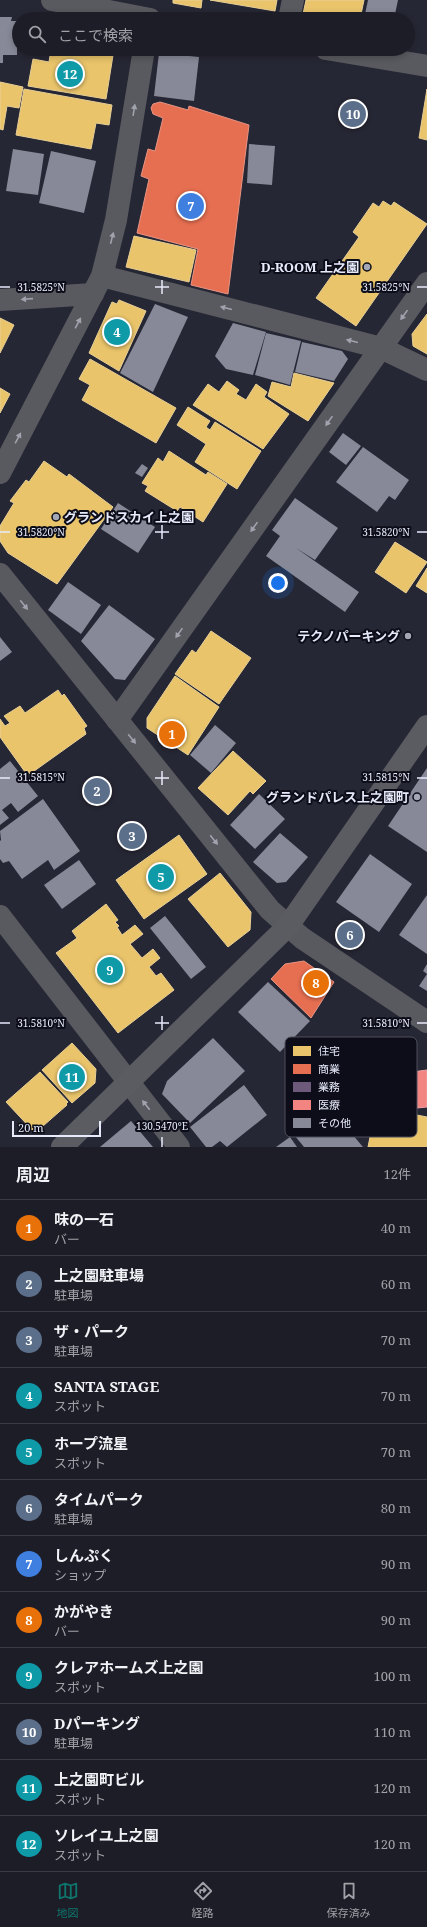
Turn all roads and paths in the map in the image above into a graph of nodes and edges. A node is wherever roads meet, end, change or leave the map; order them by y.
1 (52, 0) edge
2 (293, 0) edge
3 (113, 12) edge
4 (290, 12) edge
5 (143, 56) edge
6 (368, 56) edge
7 (427, 66) edge
8 (427, 284) edge
9 (98, 285) junction
10 (0, 300) edge
11 (381, 348) junction
12 (427, 370) edge
13 (0, 473) edge
14 (0, 574) edge
15 (117, 720) junction
16 (427, 726) edge
17 (0, 916) edge
18 (288, 926) junction
19 (427, 1022) edge
20 (129, 1084) junction
21 (62, 1147) edge
22 (179, 1147) edge

1 - 3 street
2 - 4 street
9 -> 5 street
6 - 7 street
8 -> 11 street
9 -> 10 street
11 -> 9 street
13 -> 9 street
11 - 12 street
11 -> 15 street
14 -> 15 street
15 -> 18 street
16 - 18 street
17 - 20 street
18 - 19 street
18 - 20 street
20 - 21 street
22 -> 20 street

